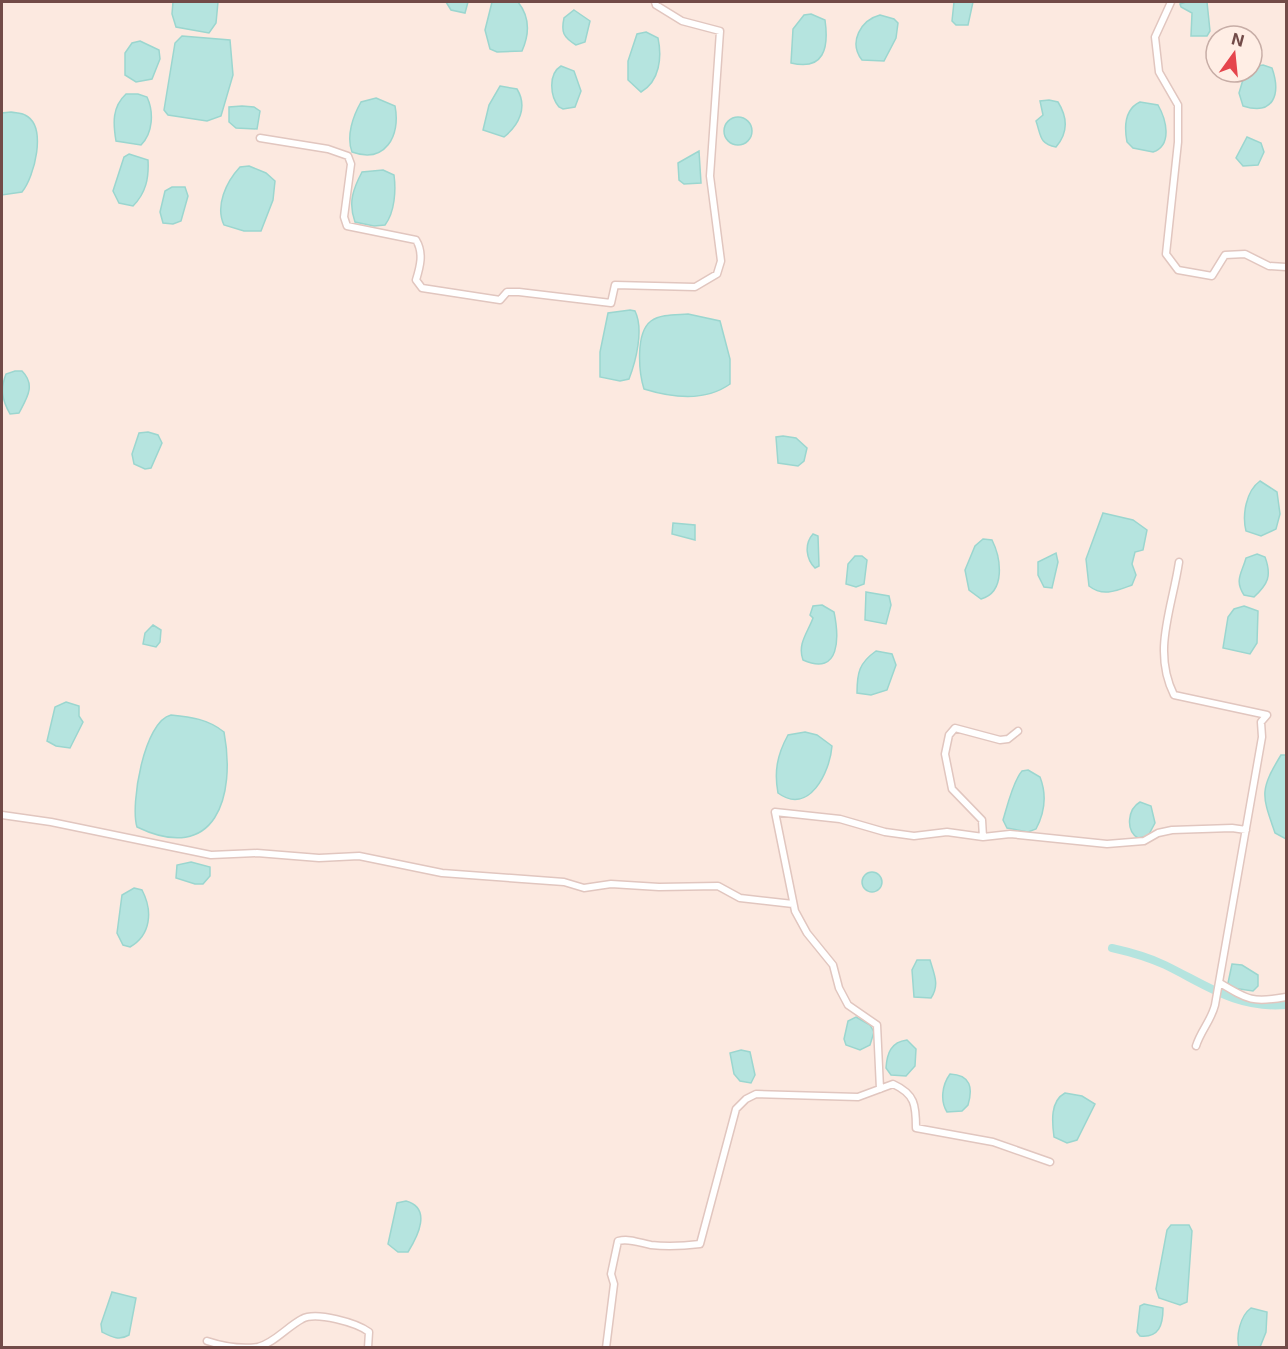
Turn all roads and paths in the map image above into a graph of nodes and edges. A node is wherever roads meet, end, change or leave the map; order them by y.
1 (655, 2) edge
2 (1171, 2) edge
3 (260, 138) dead end
4 (1287, 267) edge
5 (1179, 562) dead end
6 (1018, 731) dead end
7 (2, 815) edge
8 (1246, 830) junction
9 (983, 837) junction
10 (794, 904) junction
11 (1220, 983) junction
12 (1287, 997) edge
13 (1196, 1046) dead end
14 (880, 1089) junction
15 (1050, 1162) dead end
16 (207, 1341) dead end
17 (368, 1347) edge
18 (606, 1347) edge

1 - 3 street
2 - 4 street
5 - 8 street
6 - 9 street
7 - 10 street
8 - 9 street
8 - 11 street
9 - 10 street
10 - 14 street
11 - 12 street
11 - 13 street
14 - 15 street
14 - 18 street
16 - 17 street

